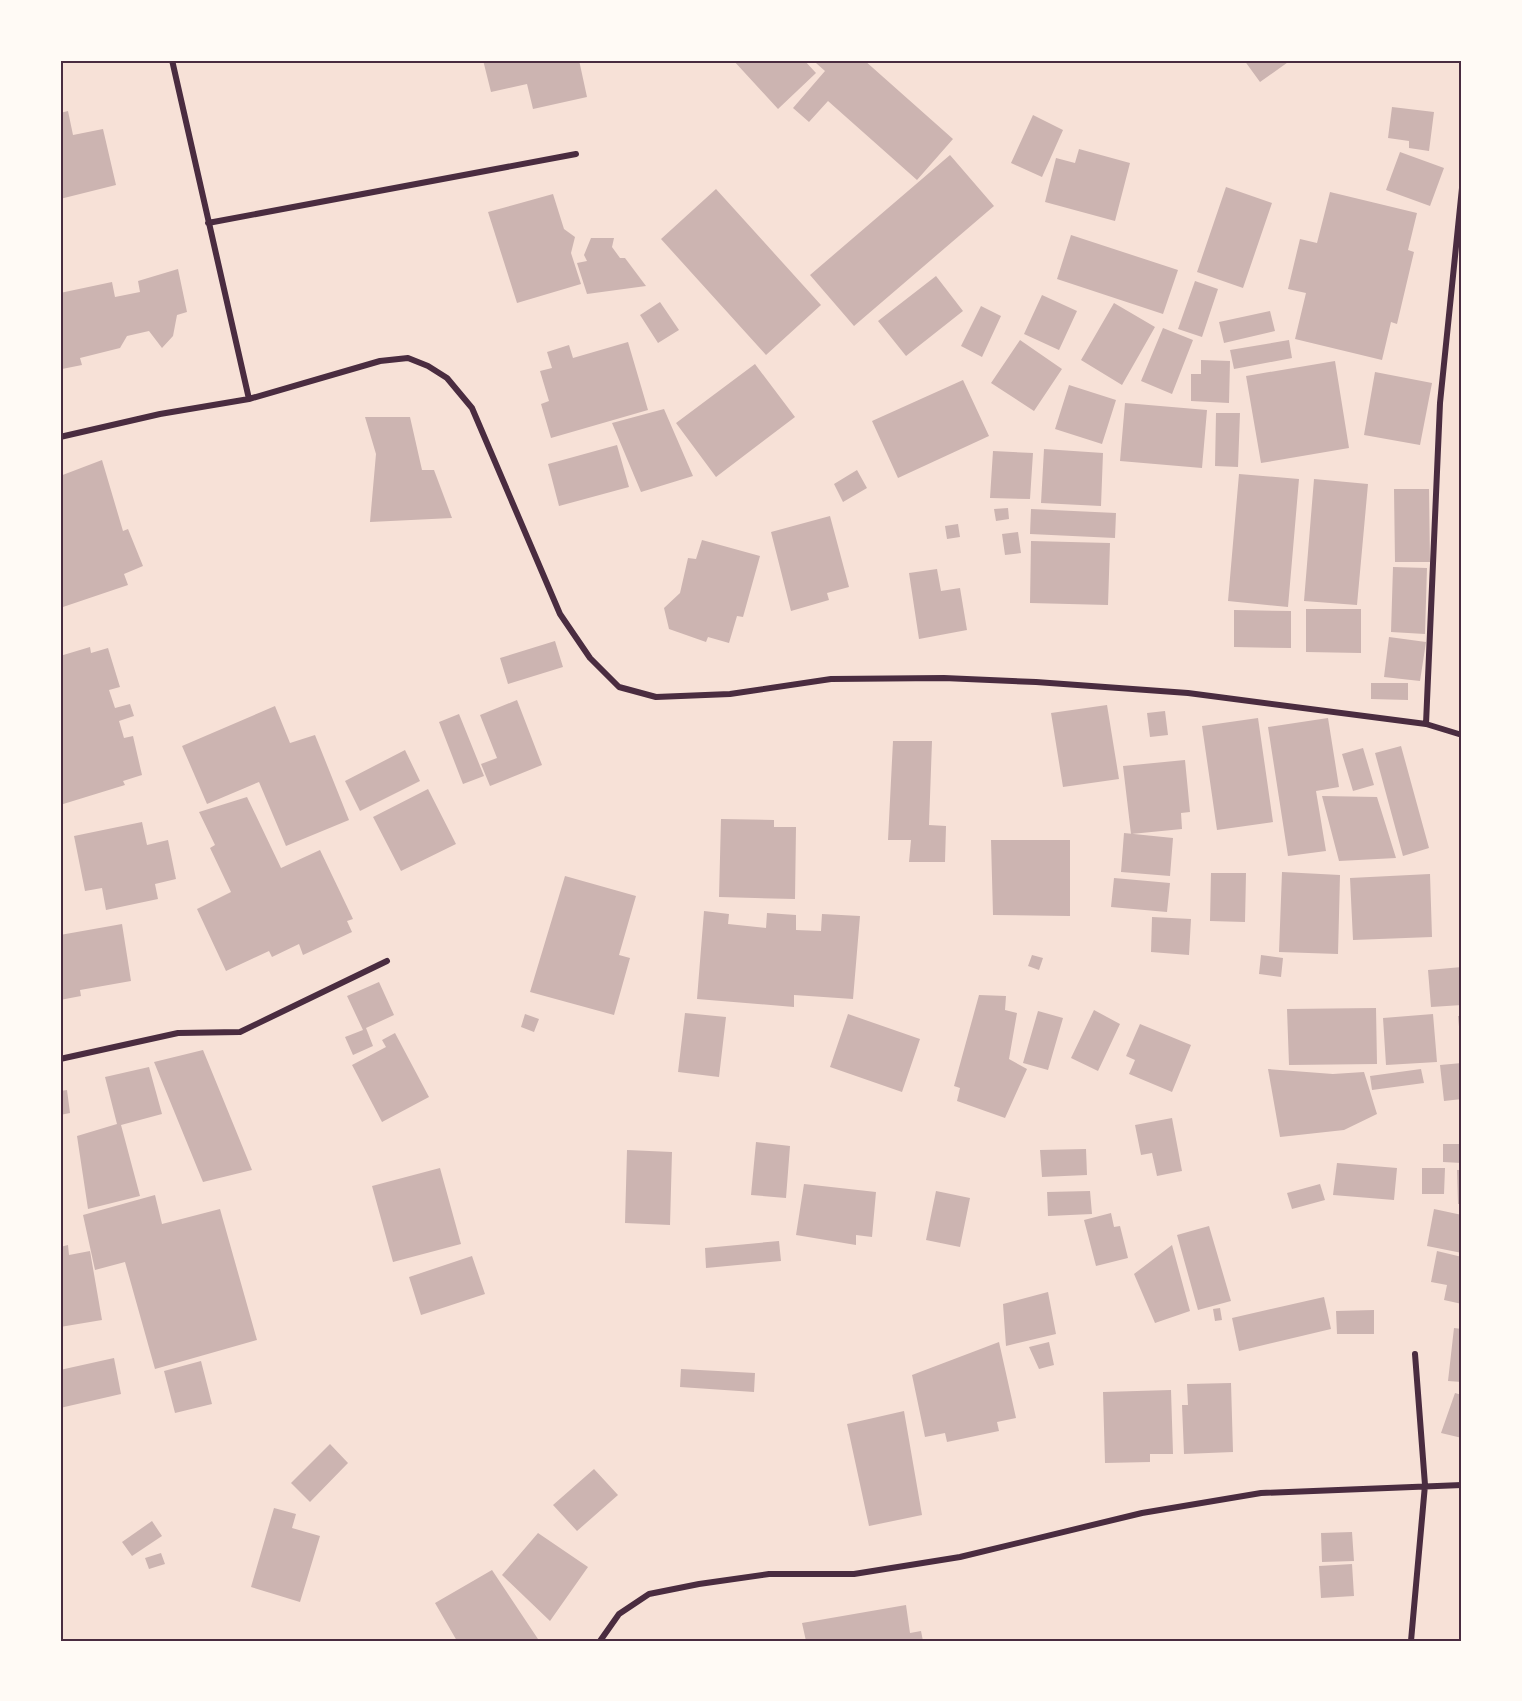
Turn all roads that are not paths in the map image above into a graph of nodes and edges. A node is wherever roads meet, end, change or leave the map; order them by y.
1 (172, 60) edge
2 (576, 154) dead end
3 (1462, 188) edge
4 (208, 224) junction
5 (249, 399) junction
6 (60, 437) edge
7 (1426, 724) junction
8 (1462, 735) edge
9 (387, 961) dead end
10 (60, 1059) edge
11 (1415, 1353) dead end
12 (1425, 1485) junction
13 (1462, 1485) edge
14 (600, 1641) edge
15 (1411, 1641) edge

1 - 4 street
2 - 4 street
3 - 7 street
4 - 5 street
5 - 6 street
5 - 7 street
7 - 8 street
9 - 10 street
11 - 12 street
12 - 13 street
12 - 14 street
12 - 15 street

